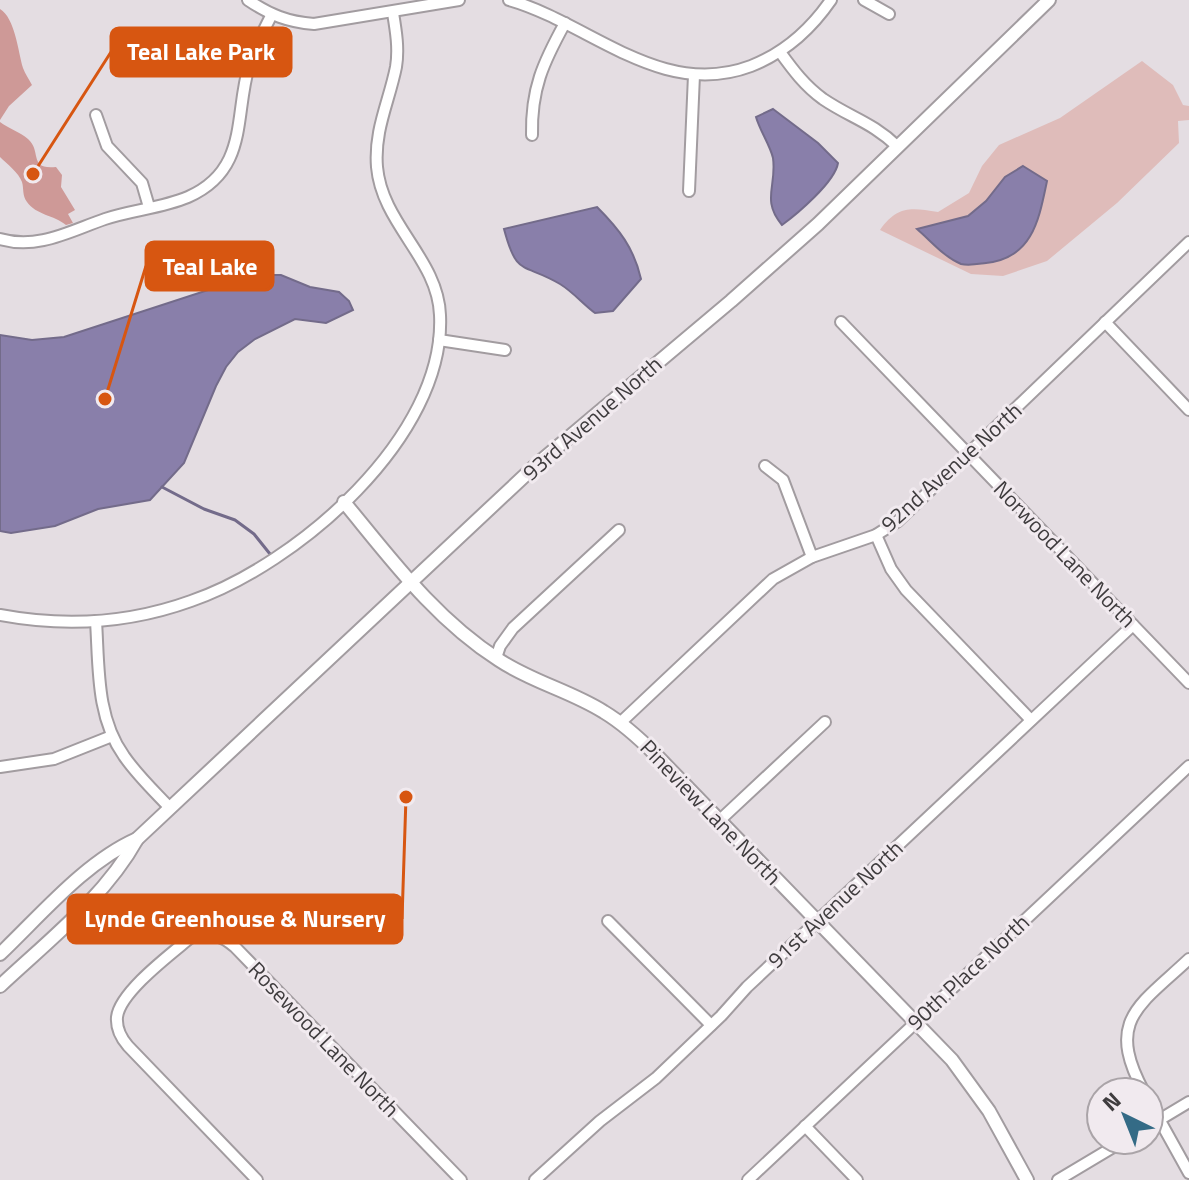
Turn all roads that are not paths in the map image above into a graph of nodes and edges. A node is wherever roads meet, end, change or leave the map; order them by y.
1 (248, 0) edge
2 (459, 0) edge
3 (509, 0) edge
4 (831, 0) edge
5 (864, 0) edge
6 (1049, 0) edge
7 (393, 13) junction
8 (889, 14) dead end
9 (271, 16) junction
10 (565, 23) junction
11 (780, 52) junction
12 (694, 75) junction
13 (96, 115) dead end
14 (532, 135) dead end
15 (898, 147) junction
16 (689, 191) dead end
17 (149, 207) junction
18 (0, 239) edge
19 (1189, 242) edge
20 (841, 322) dead end
21 (1105, 322) junction
22 (439, 340) junction
23 (505, 350) dead end
24 (1189, 410) edge
25 (969, 453) junction
26 (765, 466) dead end
27 (344, 502) junction
28 (619, 530) dead end
29 (876, 535) junction
30 (812, 557) junction
31 (410, 582) junction
32 (0, 615) edge
33 (96, 621) junction
34 (1133, 625) junction
35 (496, 658) junction
36 (1189, 683) edge
37 (1031, 720) junction
38 (825, 722) dead end
39 (620, 723) junction
40 (112, 736) junction
41 (1189, 766) edge
42 (0, 767) edge
43 (170, 808) junction
44 (720, 820) junction
45 (137, 839) junction
46 (608, 921) dead end
47 (816, 921) junction
48 (0, 954) edge
49 (1189, 959) edge
50 (0, 986) edge
51 (914, 1022) junction
52 (711, 1025) junction
53 (1136, 1076) edge
54 (1189, 1102) edge
55 (1165, 1117) edge
56 (805, 1126) junction
57 (1165, 1129) edge
58 (1098, 1156) edge
59 (1189, 1173) edge
60 (257, 1180) edge
61 (461, 1180) edge
62 (535, 1180) edge
63 (748, 1180) edge
64 (857, 1180) edge
65 (1027, 1180) edge
66 (1058, 1180) edge

1 - 9 street
2 - 7 street
3 - 10 street
4 - 11 street
5 - 8 street
6 - 15 street, 93rd Avenue North
7 - 9 street
7 - 22 street
9 - 17 street
10 - 12 street
10 - 14 street
11 - 12 street
11 - 15 street
12 - 16 street
13 - 17 street
15 - 31 street, 93rd Avenue North
17 - 18 street
19 - 21 street, 92nd Avenue North
20 - 25 street, Norwood Lane North
21 - 24 street
21 - 25 street, 92nd Avenue North
22 - 23 street
22 - 27 street
25 - 29 street, 92nd Avenue North
25 - 34 street, Norwood Lane North
26 - 30 street
27 - 31 street, Pineview Lane North
27 - 33 street
28 - 35 street
29 - 30 street, 92nd Avenue North
29 - 37 street
30 - 39 street, 92nd Avenue North
31 - 35 street, Pineview Lane North
31 - 43 street, 93rd Avenue North
32 - 33 street
33 - 40 street
34 - 36 street, Norwood Lane North
34 - 37 street, 91st Avenue North
35 - 39 street, Pineview Lane North
37 - 47 street, 91st Avenue North
38 - 44 street
39 - 44 street, Pineview Lane North
40 - 42 street
40 - 43 street
41 - 51 street, 90th Place North
43 - 45 street, 93rd Avenue North
44 - 47 street, Pineview Lane North
45 - 48 street, 93rd Avenue North
45 - 50 street, 93rd Avenue North
46 - 52 street
47 - 51 street, Pineview Lane North
47 - 52 street, 91st Avenue North
49 - 53 street
51 - 56 street, 90th Place North
51 - 65 street, Pineview Lane North
52 - 62 street, 91st Avenue North
54 - 55 street
56 - 63 street, 90th Place North
56 - 64 street
57 - 59 street
58 - 66 street
60 - 61 street, Rosewood Lane North

